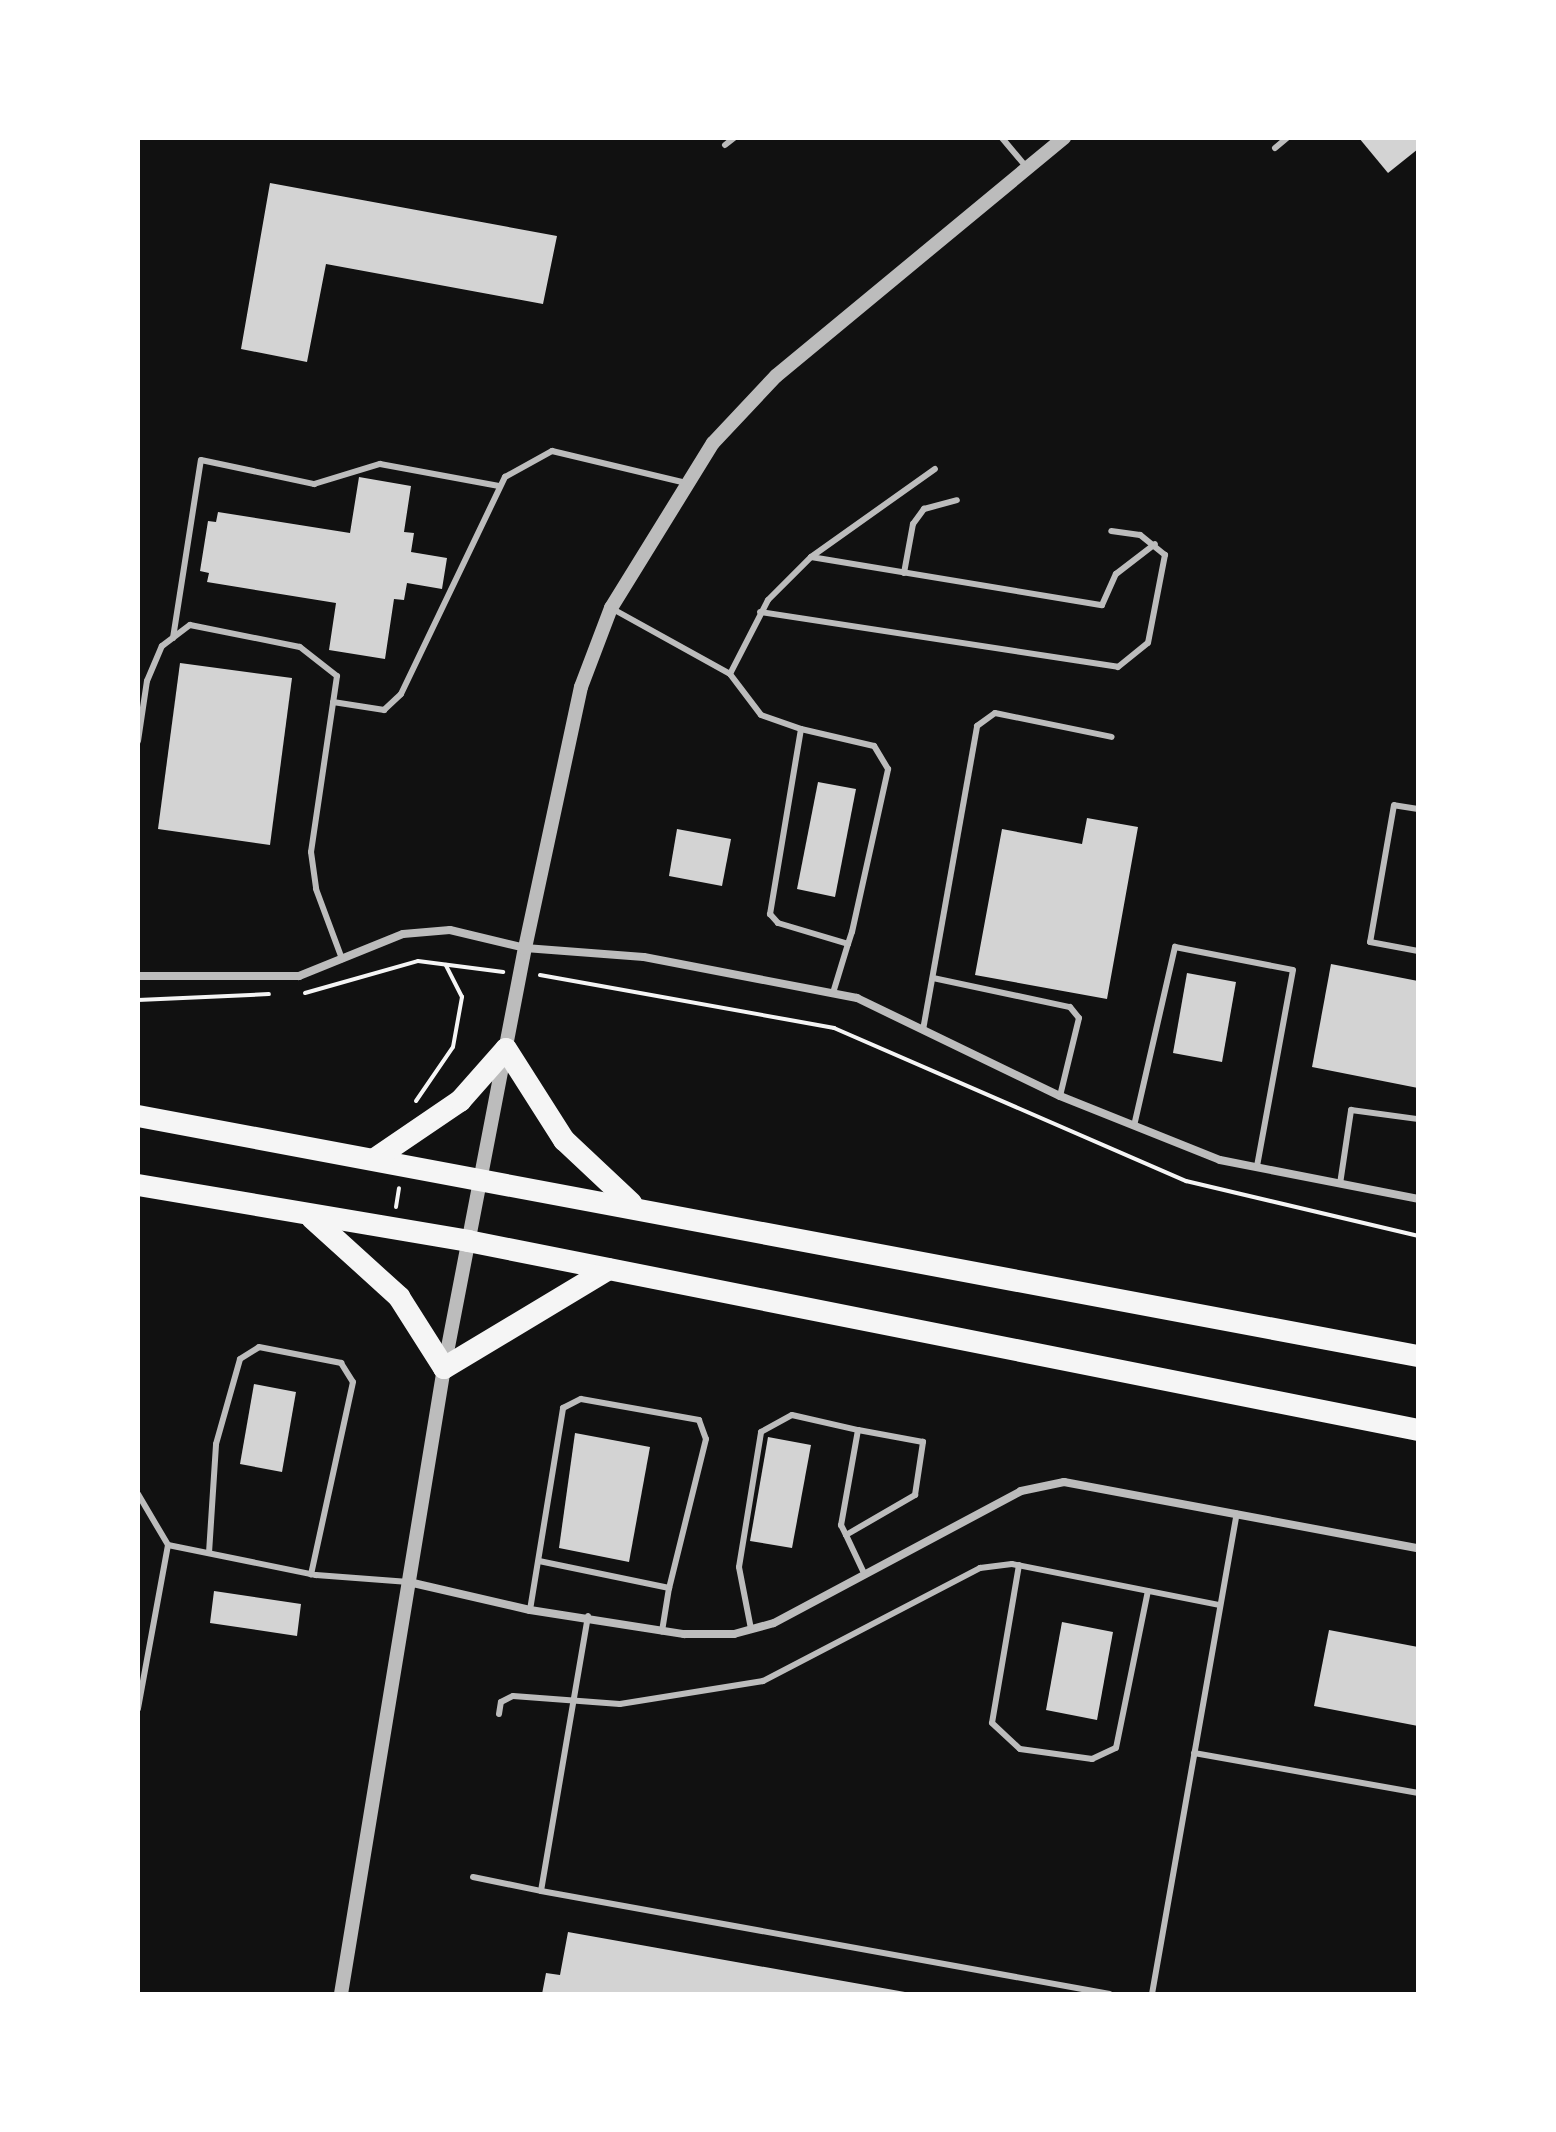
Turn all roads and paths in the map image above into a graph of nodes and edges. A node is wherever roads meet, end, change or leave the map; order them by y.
1 (734, 138) edge
2 (1002, 138) edge
3 (1064, 138) edge
4 (1287, 138) edge
5 (725, 145) dead end
6 (1275, 148) dead end
7 (1027, 168) junction
8 (935, 469) dead end
9 (686, 483) junction
10 (499, 486) junction
11 (957, 500) dead end
12 (1111, 531) dead end
13 (1155, 544) junction
14 (811, 557) junction
15 (904, 573) junction
16 (611, 608) junction
17 (760, 612) junction
18 (173, 638) junction
19 (730, 674) junction
20 (333, 702) junction
21 (801, 729) junction
22 (1112, 737) dead end
23 (138, 741) edge
24 (1418, 809) edge
25 (848, 944) junction
26 (525, 948) junction
27 (1418, 951) edge
28 (342, 959) junction
29 (446, 965) junction
30 (520, 974) junction
31 (138, 976) edge
32 (933, 978) junction
33 (833, 993) junction
34 (274, 994) dead end
35 (289, 994) dead end
36 (138, 1000) edge
37 (923, 1030) junction
38 (506, 1049) junction
39 (1060, 1096) junction
40 (138, 1116) edge
41 (1418, 1119) edge
42 (1134, 1126) junction
43 (406, 1153) junction
44 (1257, 1167) junction
45 (481, 1177) junction
46 (1340, 1184) junction
47 (138, 1185) edge
48 (1418, 1199) edge
49 (635, 1207) junction
50 (308, 1215) junction
51 (392, 1229) junction
52 (1418, 1236) edge
53 (468, 1241) junction
54 (609, 1269) junction
55 (1418, 1356) edge
56 (444, 1368) junction
57 (858, 1430) junction
58 (1418, 1430) edge
59 (138, 1494) edge
60 (1237, 1513) junction
61 (846, 1535) junction
62 (168, 1545) junction
63 (1418, 1548) edge
64 (209, 1553) junction
65 (539, 1561) junction
66 (1019, 1565) junction
67 (864, 1573) junction
68 (311, 1574) junction
69 (413, 1583) junction
70 (669, 1588) junction
71 (1148, 1591) junction
72 (1220, 1605) junction
73 (530, 1610) junction
74 (588, 1616) junction
75 (751, 1629) junction
76 (662, 1631) junction
77 (573, 1700) junction
78 (138, 1709) edge
79 (499, 1714) dead end
80 (1194, 1753) junction
81 (1418, 1793) edge
82 (473, 1877) dead end
83 (541, 1891) junction
84 (341, 1994) edge
85 (1110, 1994) edge
86 (1152, 1994) edge

1 - 5 lane
2 - 7 lane
3 - 7 street
4 - 6 lane
7 - 9 street
8 - 14 lane
9 - 10 lane
9 - 16 street
10 - 18 lane
10 - 20 lane
11 - 15 lane
12 - 13 lane
13 - 15 lane
13 - 17 lane
14 - 15 lane
14 - 17 lane
16 - 19 lane
16 - 26 street
17 - 19 lane
18 - 20 lane
18 - 23 lane
19 - 21 lane
20 - 28 lane
21 - 25 lane
21 - 25 lane
22 - 32 lane
24 - 27 lane
25 - 33 lane
26 - 28 street
26 - 30 street
26 - 33 street
28 - 31 street
29 - 30 path
29 - 35 path
29 - 43 path
30 - 38 street
30 - 52 path
32 - 37 lane
32 - 39 lane
33 - 37 street
34 - 36 path
37 - 39 street
38 - 43 highway
38 - 45 street
38 - 49 highway
39 - 42 street
40 - 43 highway
41 - 46 lane
42 - 44 street
42 - 44 lane
43 - 45 highway
43 - 51 path
44 - 46 street
45 - 49 highway
45 - 53 street
46 - 48 street
47 - 50 highway
49 - 55 highway
50 - 51 highway
50 - 56 highway
51 - 53 highway
53 - 54 highway
53 - 56 street
54 - 56 highway
54 - 58 highway
56 - 69 street
57 - 61 lane
57 - 61 lane
57 - 75 lane
59 - 62 lane
60 - 63 street
60 - 67 street
60 - 72 lane
61 - 67 lane
62 - 64 lane
62 - 78 lane
64 - 68 lane
64 - 68 lane
65 - 70 lane
65 - 70 lane
65 - 73 lane
66 - 71 lane
66 - 71 lane
66 - 77 lane
67 - 75 street
68 - 69 lane
69 - 73 street
69 - 84 street
70 - 76 lane
71 - 72 lane
72 - 80 lane
73 - 74 street
74 - 76 street
74 - 77 lane
75 - 76 street
77 - 79 lane
77 - 83 lane
80 - 81 lane
80 - 86 lane
82 - 83 lane
83 - 85 lane

